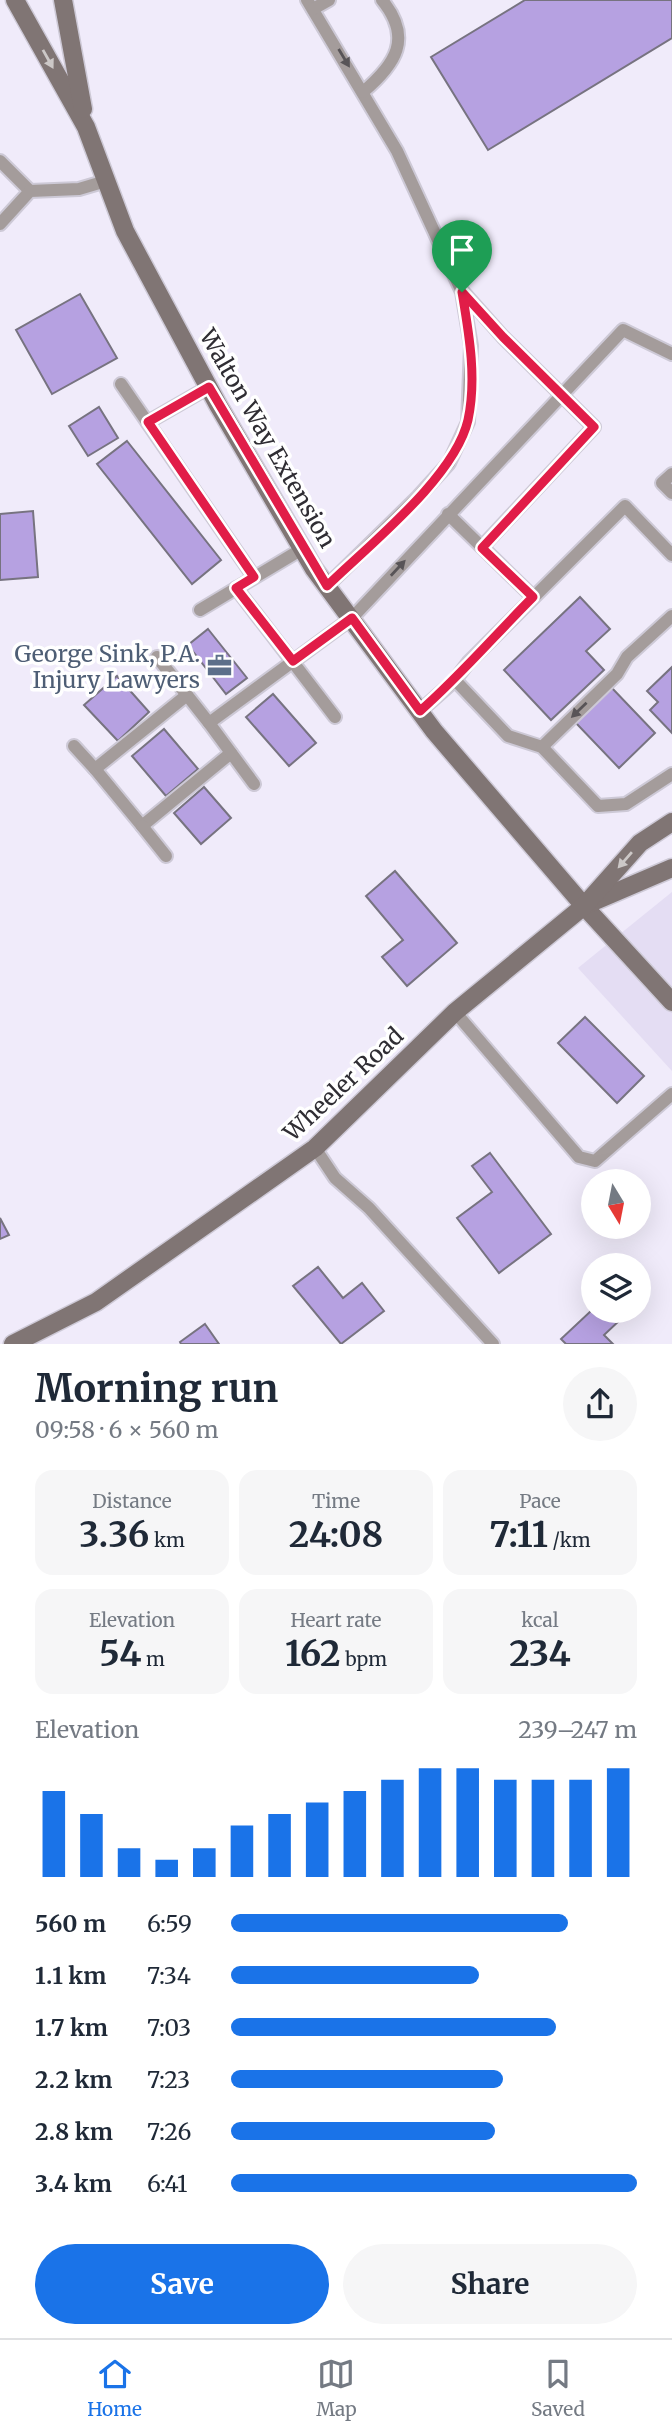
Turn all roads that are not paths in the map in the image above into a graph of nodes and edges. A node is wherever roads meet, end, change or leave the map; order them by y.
1 (15, 0) edge
2 (63, 0) edge
3 (329, 0) edge
4 (382, 0) edge
5 (310, 4) edge
6 (363, 92) junction
7 (86, 127) junction
8 (0, 160) edge
9 (106, 181) junction
10 (30, 191) junction
11 (0, 224) edge
12 (462, 292) junction
13 (672, 354) edge
14 (121, 384) dead end
15 (209, 387) junction
16 (561, 393) junction
17 (148, 422) junction
18 (672, 474) edge
19 (672, 493) edge
20 (448, 514) junction
21 (302, 548) junction
22 (482, 548) junction
23 (672, 555) edge
24 (254, 577) junction
25 (327, 586) junction
26 (236, 588) junction
27 (533, 597) junction
28 (200, 610) dead end
29 (672, 616) edge
30 (352, 618) junction
31 (157, 657) dead end
32 (293, 661) junction
33 (455, 680) junction
34 (187, 695) junction
35 (420, 711) junction
36 (335, 717) dead end
37 (209, 723) junction
38 (74, 746) dead end
39 (542, 747) junction
40 (231, 753) junction
41 (95, 769) junction
42 (672, 774) edge
43 (254, 784) dead end
44 (672, 822) edge
45 (142, 826) junction
46 (166, 856) dead end
47 (672, 868) edge
48 (584, 906) junction
49 (672, 1002) edge
50 (455, 1012) junction
51 (672, 1094) edge
52 (315, 1148) junction
53 (13, 1344) edge
54 (493, 1344) edge

1 -> 7 main road
2 - 7 main road
3 - 5 lane
4 - 6 lane
5 -> 6 lane
6 - 12 lane
7 - 9 main road, Walton Way Extension
8 - 10 lane
9 - 10 lane
9 - 15 main road, Walton Way Extension
10 - 11 lane
12 - 16 lane
12 - 25 lane
13 - 16 lane
14 - 17 lane
15 - 17 lane
15 - 21 main road, Walton Way Extension
16 - 20 lane
16 - 22 lane
17 - 24 lane
18 - 19 lane
20 - 22 lane
30 -> 20 lane
21 - 24 lane
21 - 25 main road, Walton Way Extension
22 - 27 lane
23 - 27 lane
24 - 26 lane
25 - 30 main road, Walton Way Extension
26 - 28 lane
26 - 32 lane
27 - 33 lane
29 -> 39 lane
30 - 32 lane
30 - 35 main road, Walton Way Extension
31 - 34 lane
32 - 36 lane
32 - 37 lane
33 - 35 lane
33 - 39 lane
34 - 37 lane
34 - 41 lane
35 - 48 main road, Walton Way Extension
37 - 40 lane
38 - 41 lane
39 - 42 lane
40 - 43 lane
40 - 45 lane
41 - 45 lane
44 -> 48 main road, Wheeler Road
45 - 46 lane
47 - 48 main road, Wheeler Road
48 - 49 main road, Walton Way Extension
48 - 50 main road, Wheeler Road
50 - 51 lane
50 - 52 main road, Wheeler Road
52 - 53 main road, Wheeler Road
52 - 54 lane

